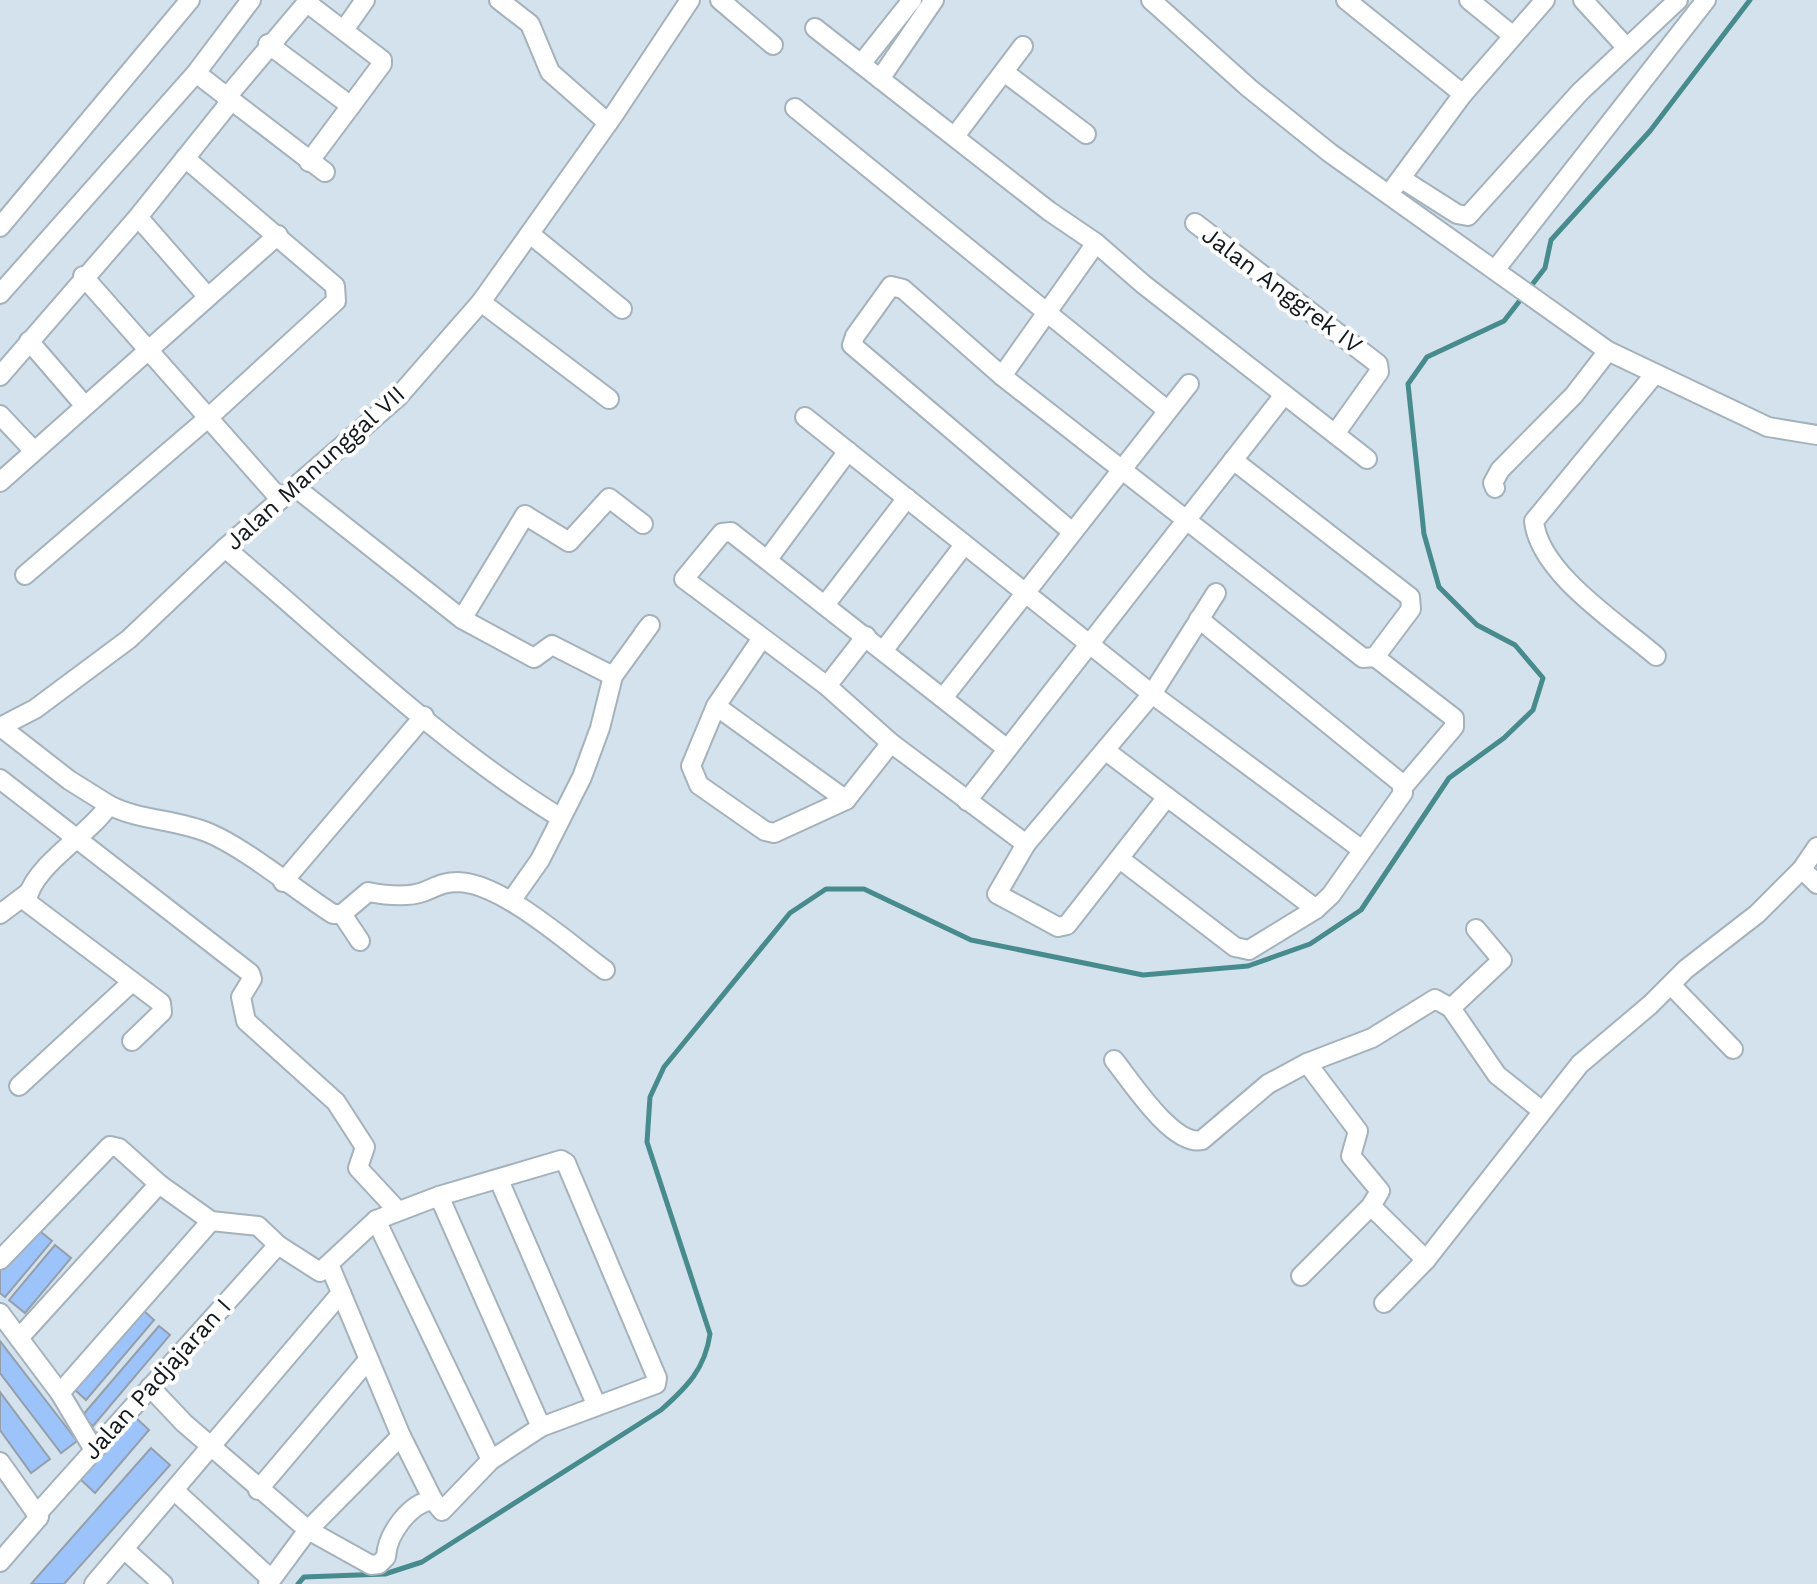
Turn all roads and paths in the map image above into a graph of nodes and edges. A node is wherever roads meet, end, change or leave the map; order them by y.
1 (190, 0) edge
2 (251, 0) edge
3 (365, 0) edge
4 (690, 0) edge
5 (720, 0) edge
6 (912, 0) edge
7 (934, 0) edge
8 (1151, 0) edge
9 (1346, 0) edge
10 (1469, 0) edge
11 (1545, 0) edge
12 (1583, 0) edge
13 (1678, 0) edge
14 (1706, 0) edge
15 (511, 3) edge
16 (815, 28) dead end
17 (344, 30) junction
18 (1512, 35) junction
19 (268, 44) junction
20 (773, 45) dead end
21 (1023, 46) dead end
22 (1626, 47) junction
23 (861, 64) junction
24 (1004, 72) junction
25 (196, 73) junction
26 (880, 79) junction
27 (1463, 94) junction
28 (228, 99) junction
29 (351, 106) junction
30 (795, 108) dead end
31 (608, 123) junction
32 (1086, 134) dead end
33 (955, 136) junction
34 (185, 158) junction
35 (1402, 179) junction
36 (1387, 193) junction
37 (138, 217) junction
38 (1195, 223) dead end
39 (0, 227) edge
40 (530, 234) junction
41 (278, 235) junction
42 (1096, 243) junction
43 (1495, 270) junction
44 (83, 276) junction
45 (0, 294) edge
46 (207, 296) junction
47 (481, 302) junction
48 (622, 309) dead end
49 (1046, 309) junction
50 (29, 341) junction
51 (147, 349) junction
52 (1608, 351) junction
53 (1654, 375) junction
54 (0, 376) edge
55 (1002, 376) junction
56 (1189, 384) dead end
57 (1284, 395) junction
58 (609, 399) dead end
59 (85, 406) junction
60 (1167, 410) junction
61 (0, 415) edge
62 (805, 417) dead end
63 (208, 418) junction
64 (1335, 434) junction
65 (1817, 435) edge
66 (34, 451) junction
67 (848, 451) junction
68 (1367, 459) dead end
69 (1233, 460) junction
70 (1119, 469) junction
71 (0, 482) edge
72 (295, 487) junction
73 (1495, 488) dead end
74 (907, 498) junction
75 (280, 499) junction
76 (1184, 521) junction
77 (643, 524) dead end
78 (1071, 531) junction
79 (964, 545) junction
80 (225, 548) junction
81 (768, 559) junction
82 (25, 575) dead end
83 (1024, 593) junction
84 (1216, 593) dead end
85 (825, 605) junction
86 (462, 619) junction
87 (1199, 619) junction
88 (643, 634) dead end
89 (866, 636) junction
90 (762, 638) junction
91 (1089, 643) junction
92 (883, 651) junction
93 (1656, 656) dead end
94 (1375, 657) junction
95 (613, 676) junction
96 (827, 686) junction
97 (1152, 694) junction
98 (943, 698) junction
99 (716, 706) junction
100 (424, 716) junction
101 (1, 727) edge
102 (891, 743) junction
103 (1006, 748) junction
104 (1106, 751) junction
105 (0, 779) edge
106 (1404, 786) junction
107 (1167, 797) junction
108 (846, 800) junction
109 (967, 801) junction
110 (109, 805) junction
111 (561, 818) junction
112 (75, 837) junction
113 (1026, 844) junction
114 (1817, 847) edge
115 (1361, 849) junction
116 (1120, 859) junction
117 (1802, 869) junction
118 (283, 882) junction
119 (1817, 884) edge
120 (28, 893) junction
121 (511, 901) junction
122 (1316, 909) junction
123 (0, 914) edge
124 (342, 914) junction
125 (1476, 929) dead end
126 (360, 941) dead end
127 (605, 970) dead end
128 (132, 982) junction
129 (1671, 985) junction
130 (1451, 1008) junction
131 (132, 1041) dead end
132 (1733, 1049) dead end
133 (1114, 1060) dead end
134 (1307, 1063) junction
135 (19, 1086) dead end
136 (1541, 1110) junction
137 (499, 1180) junction
138 (159, 1184) junction
139 (439, 1196) junction
140 (1371, 1206) junction
141 (398, 1211) junction
142 (376, 1220) junction
143 (211, 1221) junction
144 (278, 1245) junction
145 (0, 1260) edge
146 (1426, 1260) junction
147 (325, 1268) junction
148 (1301, 1276) dead end
149 (341, 1293) junction
150 (1384, 1303) dead end
151 (0, 1313) edge
152 (19, 1338) junction
153 (368, 1360) junction
154 (150, 1387) junction
155 (60, 1393) junction
156 (596, 1404) junction
157 (541, 1427) junction
158 (401, 1436) junction
159 (209, 1445) junction
160 (94, 1450) junction
161 (491, 1460) junction
162 (0, 1462) edge
163 (258, 1490) junction
164 (176, 1492) junction
165 (433, 1500) junction
166 (37, 1514) junction
167 (308, 1530) junction
168 (125, 1550) junction
169 (0, 1562) edge
170 (270, 1582) edge
171 (94, 1584) edge
172 (163, 1584) edge

1 - 39 street
2 - 25 street
3 - 17 street
4 - 31 street, Jalan Manunggal VII
5 - 20 street
6 - 23 street
7 - 26 street
8 - 36 street
9 - 27 street
10 - 18 street
11 - 18 street
12 - 22 street
13 - 22 street
14 - 43 street
15 - 31 street
16 - 23 street
17 - 19 street
17 - 29 street
18 - 27 street
19 - 28 street
19 - 29 street
21 - 24 street
22 - 35 street
23 - 26 street
24 - 32 street
24 - 33 street
25 - 28 street
25 - 45 street
26 - 33 street
27 - 35 street
28 - 29 street
28 - 34 street
30 - 49 street
31 - 40 street, Jalan Manunggal VII
33 - 42 street
34 - 37 street
34 - 41 street
35 - 36 street
36 - 43 street
37 - 44 street
37 - 46 street
38 - 64 street, Jalan Anggrek IV
40 - 47 street, Jalan Manunggal VII
40 - 48 street
41 - 46 street
41 - 63 street
42 - 49 street
42 - 57 street
43 - 52 street
44 - 50 street
44 - 51 street
46 - 51 street
47 - 58 street
47 - 72 street, Jalan Manunggal VII
49 - 55 street
49 - 60 street
50 - 54 street
50 - 59 street
51 - 59 street
51 - 63 street
52 - 53 street
52 - 73 street
53 - 65 street
53 - 93 street
55 - 70 street
55 - 78 street
56 - 60 street
57 - 64 street
57 - 69 street
59 - 66 street
60 - 70 street
61 - 66 street
62 - 67 street
63 - 75 street
63 - 82 street
64 - 68 street
66 - 71 street
67 - 74 street
67 - 81 street
69 - 76 street
69 - 94 street
70 - 76 street
70 - 78 street
72 - 75 street, Jalan Manunggal VII
72 - 86 street
74 - 79 street
74 - 85 street
75 - 80 street, Jalan Manunggal VII
76 - 91 street
76 - 94 street
77 - 86 street
78 - 83 street
79 - 83 street
79 - 92 street
80 - 100 street
80 - 101 street, Jalan Manunggal VII
81 - 85 street
81 - 90 street
83 - 91 street
83 - 98 street
84 - 87 street
85 - 89 street
86 - 95 street
87 - 97 street
87 - 106 street
88 - 95 street
89 - 92 street
89 - 96 street
90 - 96 street
90 - 99 street
91 - 97 street
91 - 103 street
92 - 98 street
94 - 106 street
95 - 111 street
96 - 102 street
97 - 104 street
97 - 115 street
98 - 103 street
99 - 108 street
99 - 108 street
100 - 111 street
100 - 118 street
101 - 110 street
102 - 108 street
102 - 109 street
103 - 109 street
104 - 107 street
104 - 113 street
105 - 112 street
106 - 115 street
107 - 116 street
107 - 122 street
109 - 113 street
110 - 112 street
110 - 118 street
111 - 121 street
112 - 120 street
112 - 141 street
113 - 116 street
114 - 117 street
115 - 122 street
116 - 122 street
117 - 119 street
117 - 129 street
118 - 124 street
120 - 123 street
120 - 128 street
121 - 124 street
121 - 127 street
124 - 126 street
125 - 130 street
128 - 131 street
128 - 135 street
129 - 132 street
129 - 136 street
130 - 134 street
130 - 136 street
133 - 134 street
134 - 140 street
136 - 146 street
137 - 139 street
137 - 156 street
137 - 156 street
138 - 143 street
138 - 145 street
138 - 152 street
139 - 141 street
139 - 157 street
140 - 146 street
140 - 148 street
141 - 142 street
142 - 147 street
142 - 161 street
143 - 144 street
143 - 155 street
144 - 147 street
144 - 154 street, Jalan Padjajaran I
146 - 150 street
147 - 149 street
149 - 153 street
149 - 159 street
151 - 152 street
152 - 155 street
153 - 158 street
153 - 163 street
154 - 159 street
154 - 160 street, Jalan Padjajaran I
155 - 160 street
156 - 157 street
157 - 161 street
158 - 165 street
158 - 167 street
159 - 163 street
159 - 164 street
160 - 166 street, Jalan Padjajaran I
161 - 165 street
162 - 166 street
163 - 167 street
164 - 168 street
164 - 170 street
165 - 167 street
166 - 169 street, Jalan Padjajaran I
167 - 170 street
168 - 171 street
168 - 172 street

